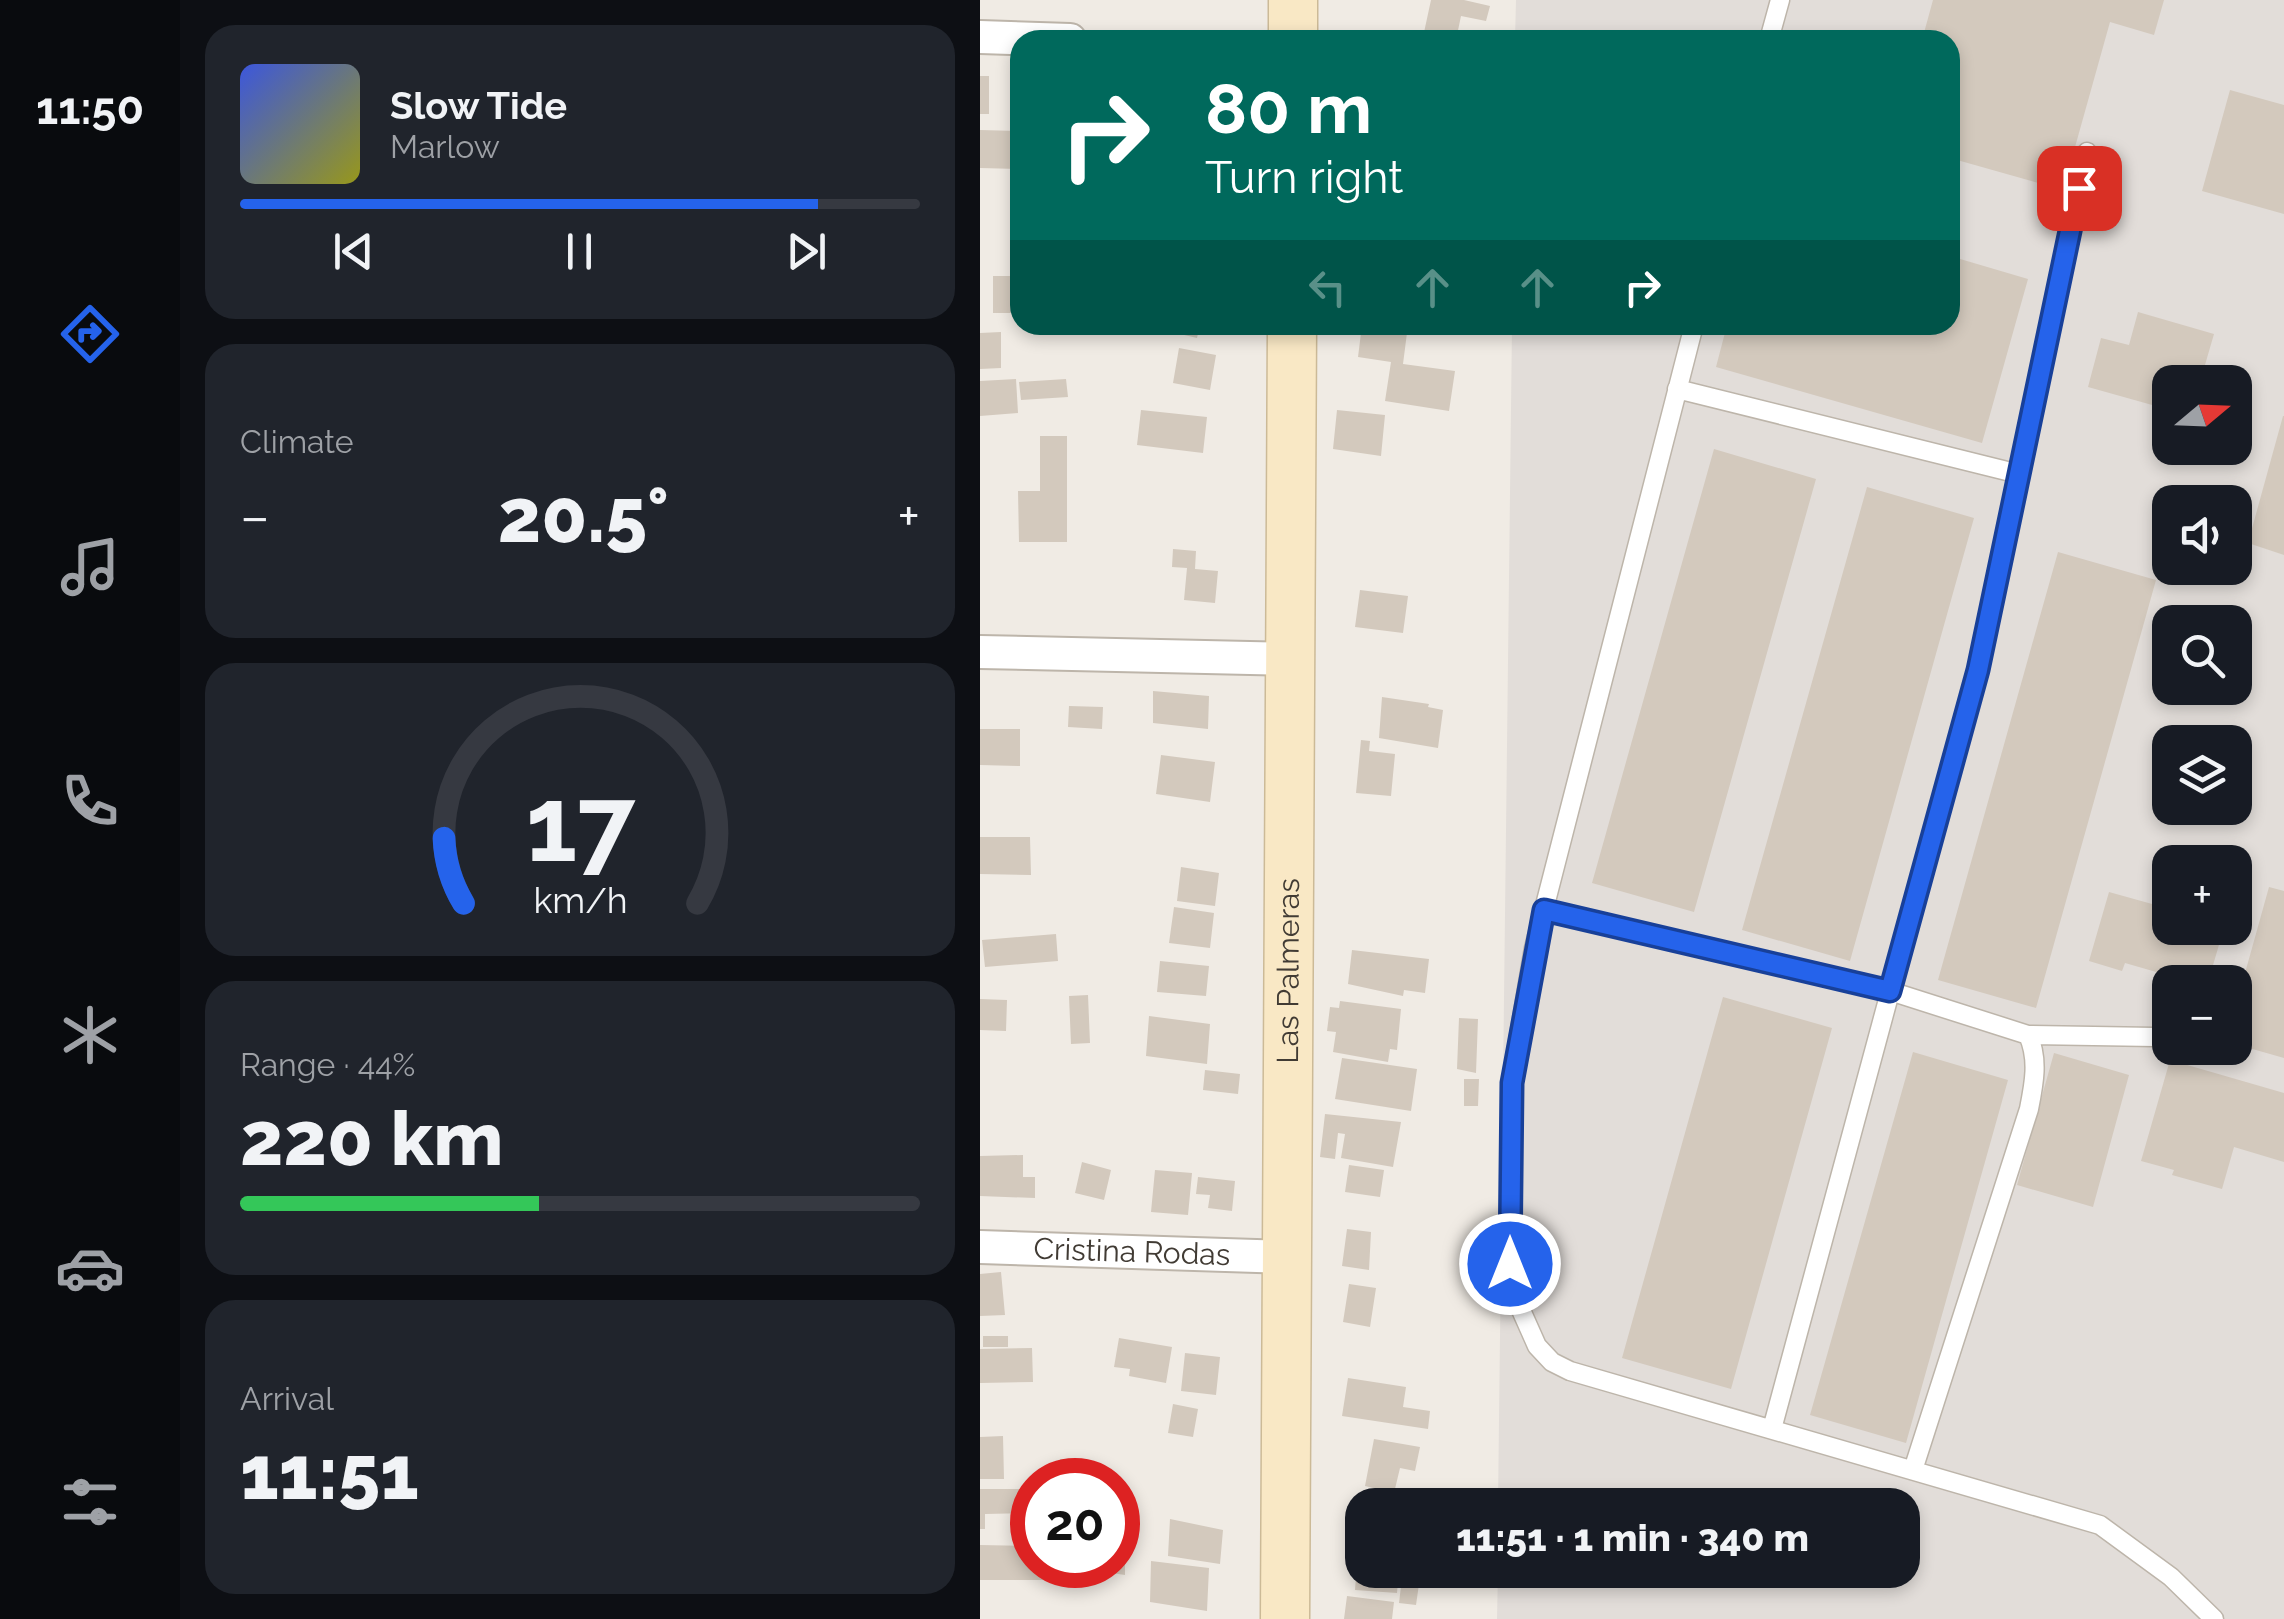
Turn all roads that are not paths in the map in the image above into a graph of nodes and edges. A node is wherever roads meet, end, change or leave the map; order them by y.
1 (1294, 0) edge
2 (1780, 0) edge
3 (1293, 30) edge
4 (1772, 30) edge
5 (980, 37) edge
6 (1010, 38) edge
7 (2087, 152) dead end
8 (1292, 335) edge
9 (1691, 335) edge
10 (1677, 389) junction
11 (2019, 474) junction
12 (980, 652) edge
13 (1290, 659) junction
14 (1544, 910) junction
15 (1890, 991) junction
16 (2028, 1035) junction
17 (2152, 1037) edge
18 (980, 1247) edge
19 (1286, 1258) junction
20 (1772, 1429) junction
21 (1914, 1470) junction
22 (1284, 1619) edge
23 (2214, 1619) edge

1 - 3 street
2 - 4 lane
5 - 6 street
7 - 11 lane
8 - 13 street, Las Palmeras
9 - 10 lane
10 - 11 lane
10 - 14 lane
11 - 15 lane
12 - 13 street
13 - 19 street, Las Palmeras
14 - 15 lane
14 - 20 lane
15 - 16 lane
15 - 20 lane
16 - 17 lane
16 - 21 lane
18 - 19 street, Cristina Rodas
19 - 22 street, Las Palmeras
20 - 21 lane
21 - 23 lane

